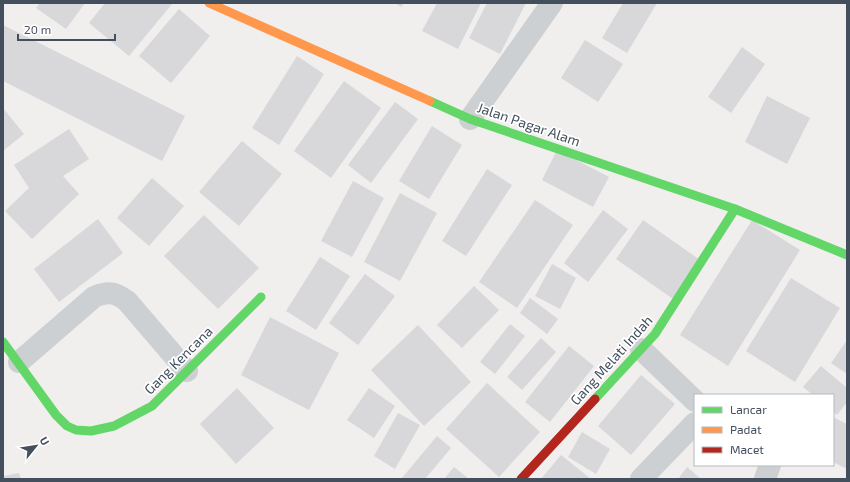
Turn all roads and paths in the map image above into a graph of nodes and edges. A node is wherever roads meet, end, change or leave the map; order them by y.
1 (209, 3) edge
2 (552, 3) edge
3 (470, 119) junction
4 (735, 209) junction
5 (847, 254) edge
6 (261, 297) dead end
7 (3, 342) edge
8 (641, 349) junction
9 (19, 362) junction
10 (187, 371) junction
11 (694, 400) edge
12 (694, 424) edge
13 (770, 466) edge
14 (522, 479) edge
15 (641, 479) edge
16 (765, 479) edge

1 - 3 street, Jalan Pagar Alam
2 - 3 street
3 - 4 street, Jalan Pagar Alam
4 - 5 street, Jalan Pagar Alam
4 - 8 street, Gang Melati Indah
6 - 10 street, Gang Kencana
7 - 9 street, Gang Kencana
8 - 11 street
8 - 14 street, Gang Melati Indah
9 - 10 street, Gang Kencana
9 - 10 street
12 - 15 street
13 - 16 street

